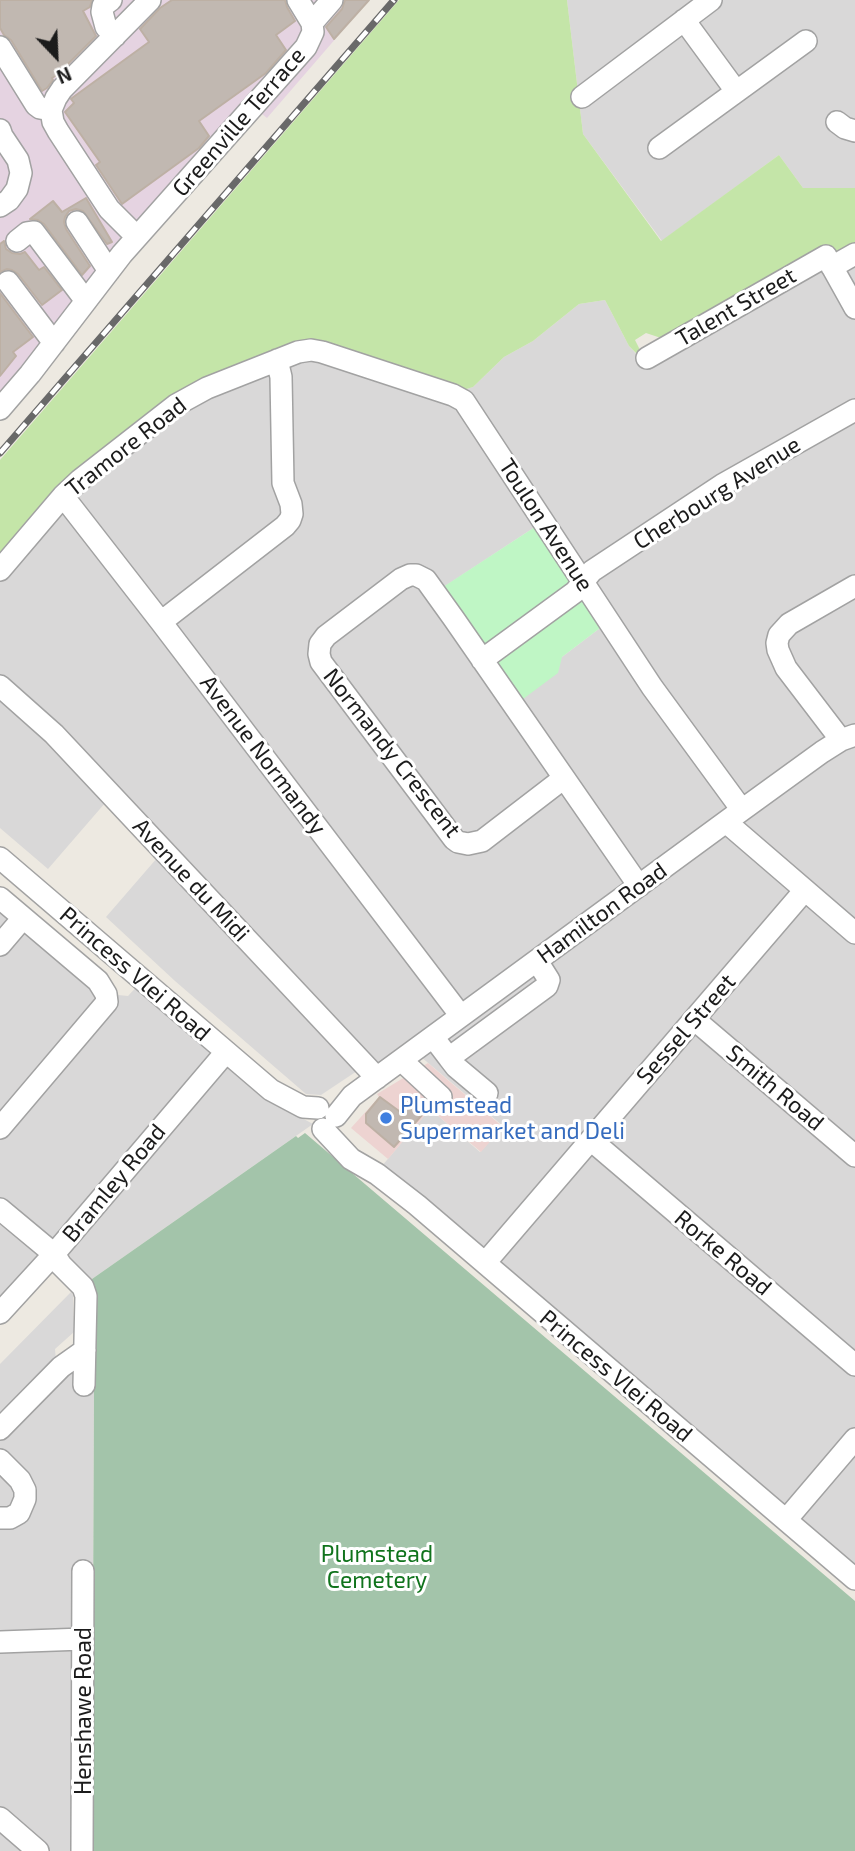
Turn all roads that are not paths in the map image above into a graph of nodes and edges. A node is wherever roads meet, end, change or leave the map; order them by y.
1 (111, 0) edge
2 (150, 0) edge
3 (298, 0) edge
4 (332, 0) edge
5 (711, 0) edge
6 (684, 20) junction
7 (312, 23) junction
8 (115, 36) junction
9 (806, 41) dead end
10 (0, 47) edge
11 (736, 91) junction
12 (582, 97) dead end
13 (51, 110) junction
14 (0, 130) edge
15 (659, 148) dead end
16 (0, 206) edge
17 (77, 222) dead end
18 (137, 237) junction
19 (17, 241) dead end
20 (855, 254) edge
21 (829, 262) junction
22 (109, 271) junction
23 (8, 282) dead end
24 (86, 301) junction
25 (855, 308) edge
26 (54, 343) junction
27 (647, 358) dead end
28 (277, 360) junction
29 (0, 409) edge
30 (855, 410) edge
31 (63, 496) junction
32 (0, 570) edge
33 (583, 582) junction
34 (855, 586) edge
35 (162, 622) junction
36 (482, 660) junction
37 (0, 686) edge
38 (848, 738) edge
39 (564, 778) junction
40 (734, 816) junction
41 (0, 858) edge
42 (639, 886) junction
43 (805, 890) junction
44 (0, 898) edge
45 (23, 918) junction
46 (855, 933) edge
47 (0, 945) edge
48 (537, 961) junction
49 (461, 1016) junction
50 (695, 1020) junction
51 (433, 1037) junction
52 (226, 1052) junction
53 (449, 1058) junction
54 (401, 1060) junction
55 (377, 1078) junction
56 (487, 1093) dead end
57 (441, 1097) dead end
58 (326, 1118) junction
59 (0, 1128) edge
60 (591, 1140) junction
61 (855, 1156) edge
62 (0, 1209) edge
63 (54, 1254) junction
64 (485, 1264) junction
65 (0, 1312) edge
66 (85, 1350) junction
67 (855, 1365) edge
68 (84, 1385) dead end
69 (0, 1430) edge
70 (855, 1440) edge
71 (0, 1460) edge
72 (0, 1518) edge
73 (786, 1520) junction
74 (83, 1571) dead end
75 (855, 1579) edge
76 (83, 1639) junction
77 (0, 1642) edge
78 (0, 1818) edge
79 (38, 1851) edge
80 (82, 1851) edge

1 - 8 street
2 - 8 street
3 - 7 street, Greenville Terrace
4 - 7 street
5 - 6 street
6 - 11 street
6 - 12 street
7 - 18 street, Greenville Terrace
8 - 13 street
9 - 11 street
10 - 13 street
11 - 15 street
13 - 18 street
14 - 16 street
17 - 22 street
18 - 22 street, Greenville Terrace
19 - 24 street
20 - 21 street, Talent Street
21 - 25 street
21 - 27 street, Talent Street
22 - 24 street, Greenville Terrace
23 - 26 street
24 - 26 street, Greenville Terrace
26 - 29 street, Greenville Terrace
28 - 31 street, Tramore Road
28 - 33 street, Toulon Avenue
28 - 35 street
30 - 33 street, Cherbourg Avenue
31 - 32 street, Tramore Road
31 - 35 street, Avenue Normandy
33 - 36 street
33 - 40 street, Toulon Avenue
34 - 38 street
35 - 49 street, Avenue Normandy
36 - 39 street, Normandy Crescent
36 - 39 street, Normandy Crescent
37 - 55 street, Avenue du Midi
38 - 40 street, Hamilton Road
39 - 42 street, Normandy Crescent
40 - 42 street, Hamilton Road
40 - 43 street, Toulon Avenue
41 - 52 street, Princess Vlei Road
42 - 48 street, Hamilton Road
43 - 46 street, Toulon Avenue
43 - 50 street, Sessel Street
44 - 45 street
45 - 47 street
45 - 59 street
48 - 49 street, Hamilton Road
48 - 53 street
49 - 51 street, Hamilton Road
50 - 60 street, Sessel Street
50 - 61 street, Smith Road
51 - 53 street
51 - 54 street, Hamilton Road
52 - 58 street, Princess Vlei Road
52 - 63 street, Bramley Road
53 - 56 street
54 - 55 street, Hamilton Road
54 - 57 street
55 - 58 street, Hamilton Road
58 - 64 street, Princess Vlei Road
60 - 64 street, Sessel Street
60 - 67 street, Rorke Road
62 - 63 street
63 - 65 street, Bramley Road
63 - 66 street
64 - 73 street, Princess Vlei Road
66 - 68 street
66 - 69 street
70 - 73 street
71 - 72 street
73 - 75 street, Princess Vlei Road
74 - 76 street, Henshawe Road
76 - 77 street
76 - 80 street, Henshawe Road
78 - 79 street

